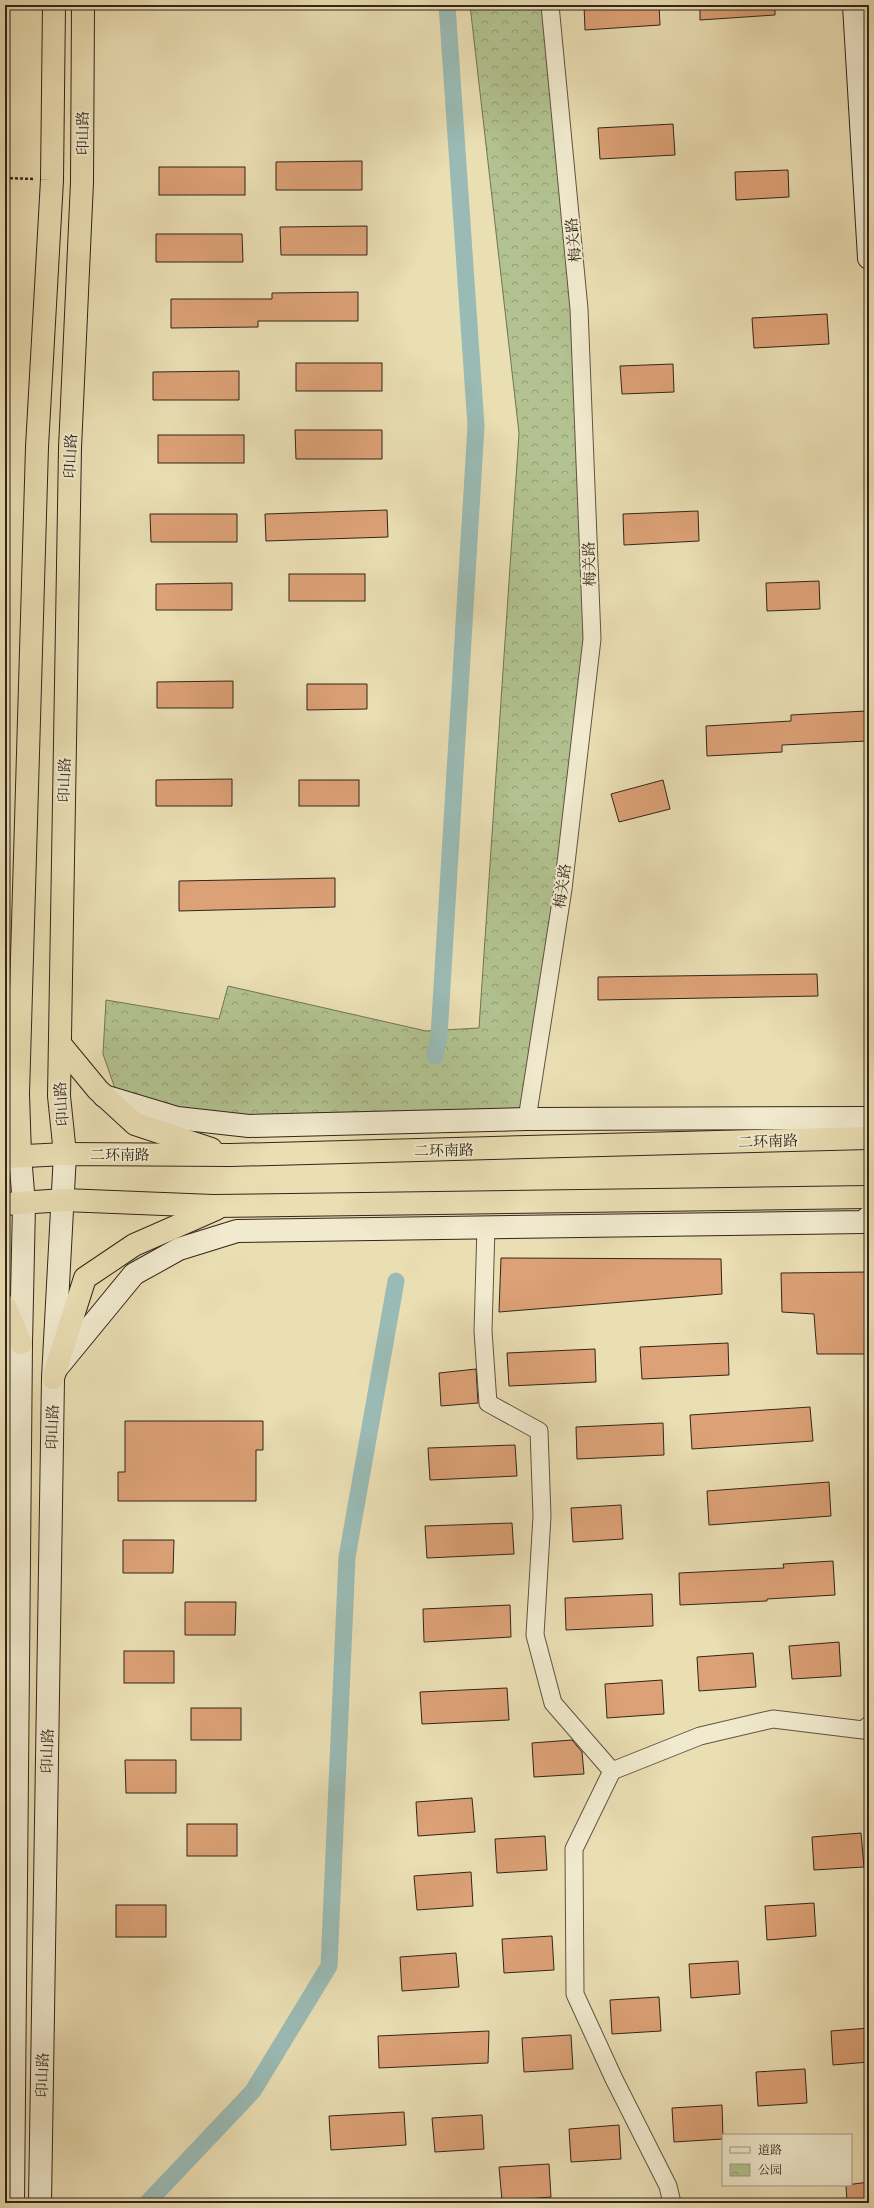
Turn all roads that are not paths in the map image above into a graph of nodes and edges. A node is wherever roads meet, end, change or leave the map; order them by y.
1 (54, 5) edge
2 (83, 5) edge
3 (550, 5) edge
4 (854, 5) edge
5 (869, 258) edge
6 (60, 1044) junction
7 (19, 1047) junction
8 (5, 1068) edge
9 (104, 1096) junction
10 (869, 1118) edge
11 (527, 1119) junction
12 (869, 1138) edge
13 (65, 1154) junction
14 (231, 1155) junction
15 (12, 1156) edge
16 (869, 1197) edge
17 (64, 1200) junction
18 (15, 1204) edge
19 (223, 1206) junction
20 (869, 1217) edge
21 (486, 1227) junction
22 (5, 1306) edge
23 (21, 1343) junction
24 (54, 1374) junction
25 (867, 1732) edge
26 (612, 1771) junction
27 (13, 2203) edge
28 (40, 2203) edge
29 (672, 2203) edge

1 - 7 highway, 印山路
2 - 6 highway, 印山路
3 - 11 street, 梅关路
4 - 5 main road
6 - 9 highway
6 - 13 highway, 印山路
7 - 8 highway
7 - 15 highway, 印山路
9 - 11 main road
9 - 14 highway
10 - 11 main road
12 - 14 highway, 二环南路
13 - 14 highway, 二环南路
13 - 15 highway, 二环南路
13 - 17 main road, 印山路
15 - 18 main road, 印山路
16 - 19 highway
17 - 18 highway
17 - 19 highway
17 - 24 main road, 印山路
18 - 23 main road, 印山路
19 - 24 highway
20 - 21 main road
21 - 24 main road
21 - 26 street
22 - 23 highway
23 - 27 main road, 印山路
24 - 28 main road, 印山路
25 - 26 street
26 - 29 street

